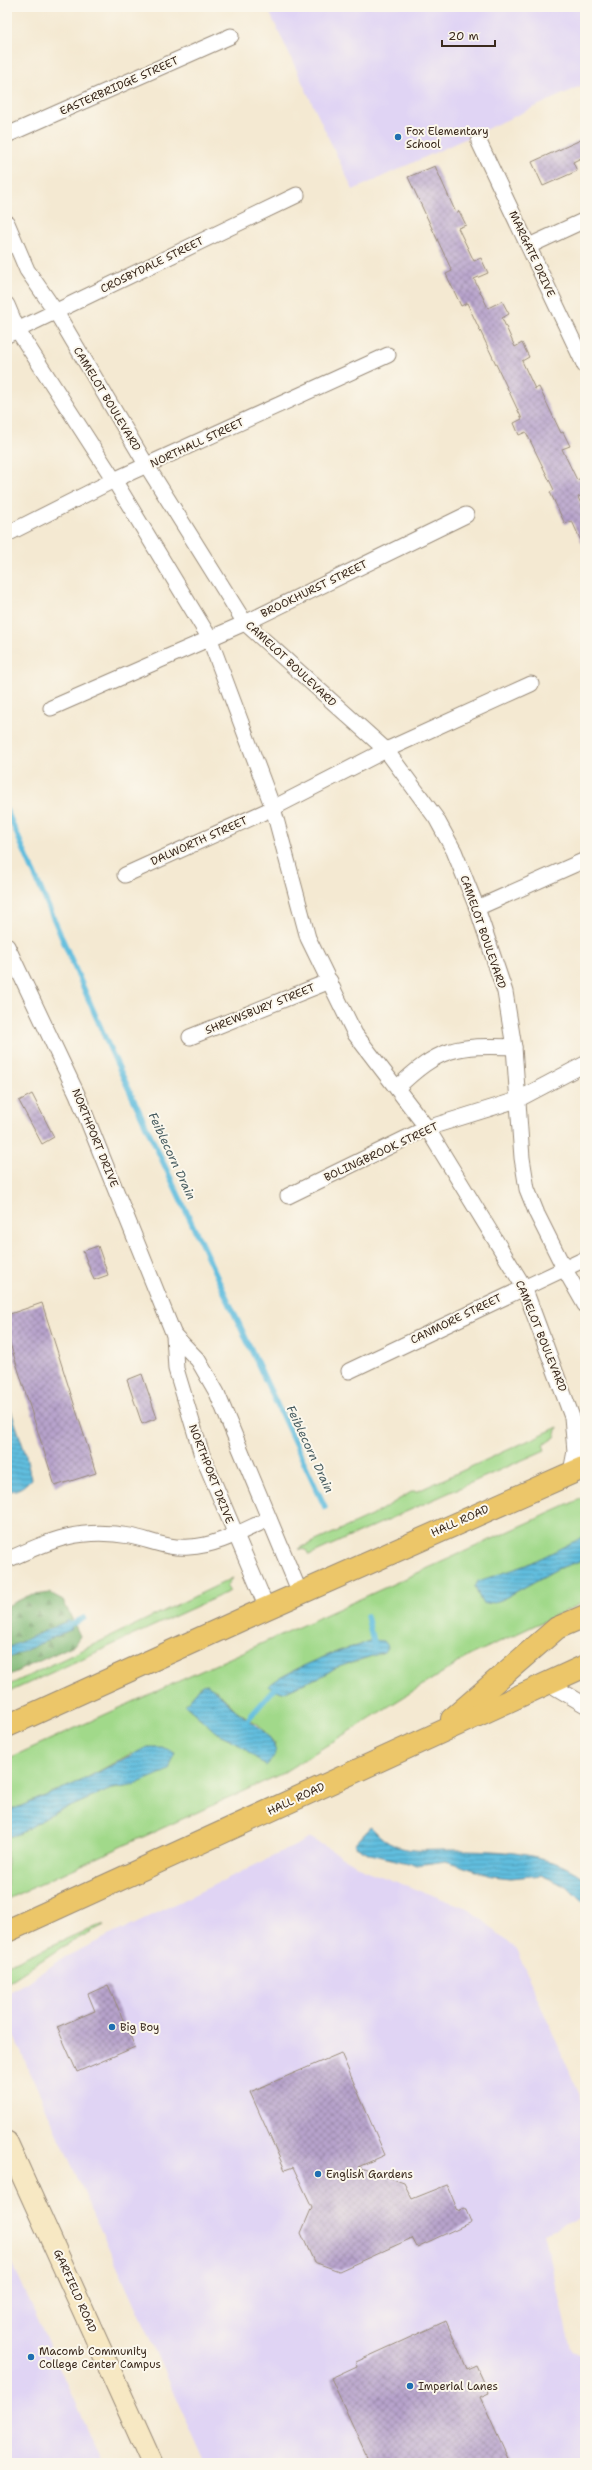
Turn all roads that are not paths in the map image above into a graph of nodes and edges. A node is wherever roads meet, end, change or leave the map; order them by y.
1 (231, 36) dead end
2 (7, 135) edge
3 (480, 142) dead end
4 (298, 195) dead end
5 (585, 220) edge
6 (7, 223) edge
7 (529, 246) junction
8 (7, 305) edge
9 (56, 312) junction
10 (13, 333) edge
11 (388, 355) dead end
12 (585, 366) edge
13 (147, 466) junction
14 (114, 480) junction
15 (466, 515) dead end
16 (7, 534) edge
17 (245, 623) junction
18 (209, 637) junction
19 (531, 684) dead end
20 (50, 708) dead end
21 (386, 750) junction
22 (273, 808) junction
23 (585, 860) edge
24 (125, 875) dead end
25 (477, 908) junction
26 (7, 946) edge
27 (330, 981) junction
28 (190, 1037) dead end
29 (514, 1046) junction
30 (585, 1064) edge
31 (397, 1088) junction
32 (517, 1100) junction
33 (427, 1128) junction
34 (288, 1196) dead end
35 (585, 1259) edge
36 (564, 1268) junction
37 (524, 1286) junction
38 (585, 1305) edge
39 (174, 1335) junction
40 (349, 1371) dead end
41 (578, 1470) edge
42 (269, 1519) junction
43 (235, 1535) junction
44 (7, 1560) edge
45 (300, 1593) junction
46 (267, 1608) junction
47 (585, 1616) edge
48 (585, 1666) edge
49 (548, 1683) junction
50 (585, 1705) edge
51 (7, 1726) edge
52 (432, 1735) junction
53 (7, 1931) edge
54 (7, 2142) edge
55 (152, 2463) edge

1 - 2 street, EASTERBRIDGE STREET
3 - 7 street, MARGATE DRIVE
4 - 9 street, CROSBYDALE STREET
5 - 7 street
6 - 9 street, CAMELOT BOULEVARD
7 - 12 street, MARGATE DRIVE
8 - 10 street, CAMELOT BOULEVARD
9 - 10 street, CROSBYDALE STREET
9 - 13 street, CAMELOT BOULEVARD
10 - 14 street, CAMELOT BOULEVARD
11 - 13 street, NORTHALL STREET
13 - 14 street, NORTHALL STREET
13 - 17 street, CAMELOT BOULEVARD
14 - 16 street, NORTHALL STREET
14 - 18 street, CAMELOT BOULEVARD
15 - 17 street, BROOKHURST STREET
17 - 18 street, BROOKHURST STREET
17 - 21 street, CAMELOT BOULEVARD
18 - 20 street, BROOKHURST STREET
18 - 22 street, CAMELOT BOULEVARD
19 - 21 street
21 - 22 street
21 - 25 street, CAMELOT BOULEVARD
22 - 24 street, DALWORTH STREET
22 - 27 street, CAMELOT BOULEVARD
23 - 25 street
25 - 29 street, CAMELOT BOULEVARD
26 - 39 street, NORTHPORT DRIVE
27 - 28 street, SHREWSBURY STREET
27 - 31 street, CAMELOT BOULEVARD
29 - 31 street
29 - 32 street, CAMELOT BOULEVARD
30 - 32 street, BOLINGBROOK STREET
31 - 33 street, CAMELOT BOULEVARD
32 - 33 street, BOLINGBROOK STREET
32 - 36 street, CAMELOT BOULEVARD
33 - 34 street, BOLINGBROOK STREET
33 - 37 street, CAMELOT BOULEVARD
35 - 36 street, CANMORE STREET
36 - 37 street, CANMORE STREET
36 - 38 street, CAMELOT BOULEVARD
37 - 40 street, CANMORE STREET
37 - 41 street, CAMELOT BOULEVARD
39 - 42 street, NORTHPORT DRIVE
39 - 43 street, NORTHPORT DRIVE
41 - 45 highway, HALL ROAD
42 - 43 street
42 - 45 street, NORTHPORT DRIVE
43 - 44 street
43 - 46 street, NORTHPORT DRIVE
45 - 46 highway, HALL ROAD
46 - 51 highway, HALL ROAD
47 - 52 highway
48 - 49 highway, HALL ROAD
49 - 50 street
49 - 52 highway, HALL ROAD
52 - 53 highway, HALL ROAD
54 - 55 main road, GARFIELD ROAD

